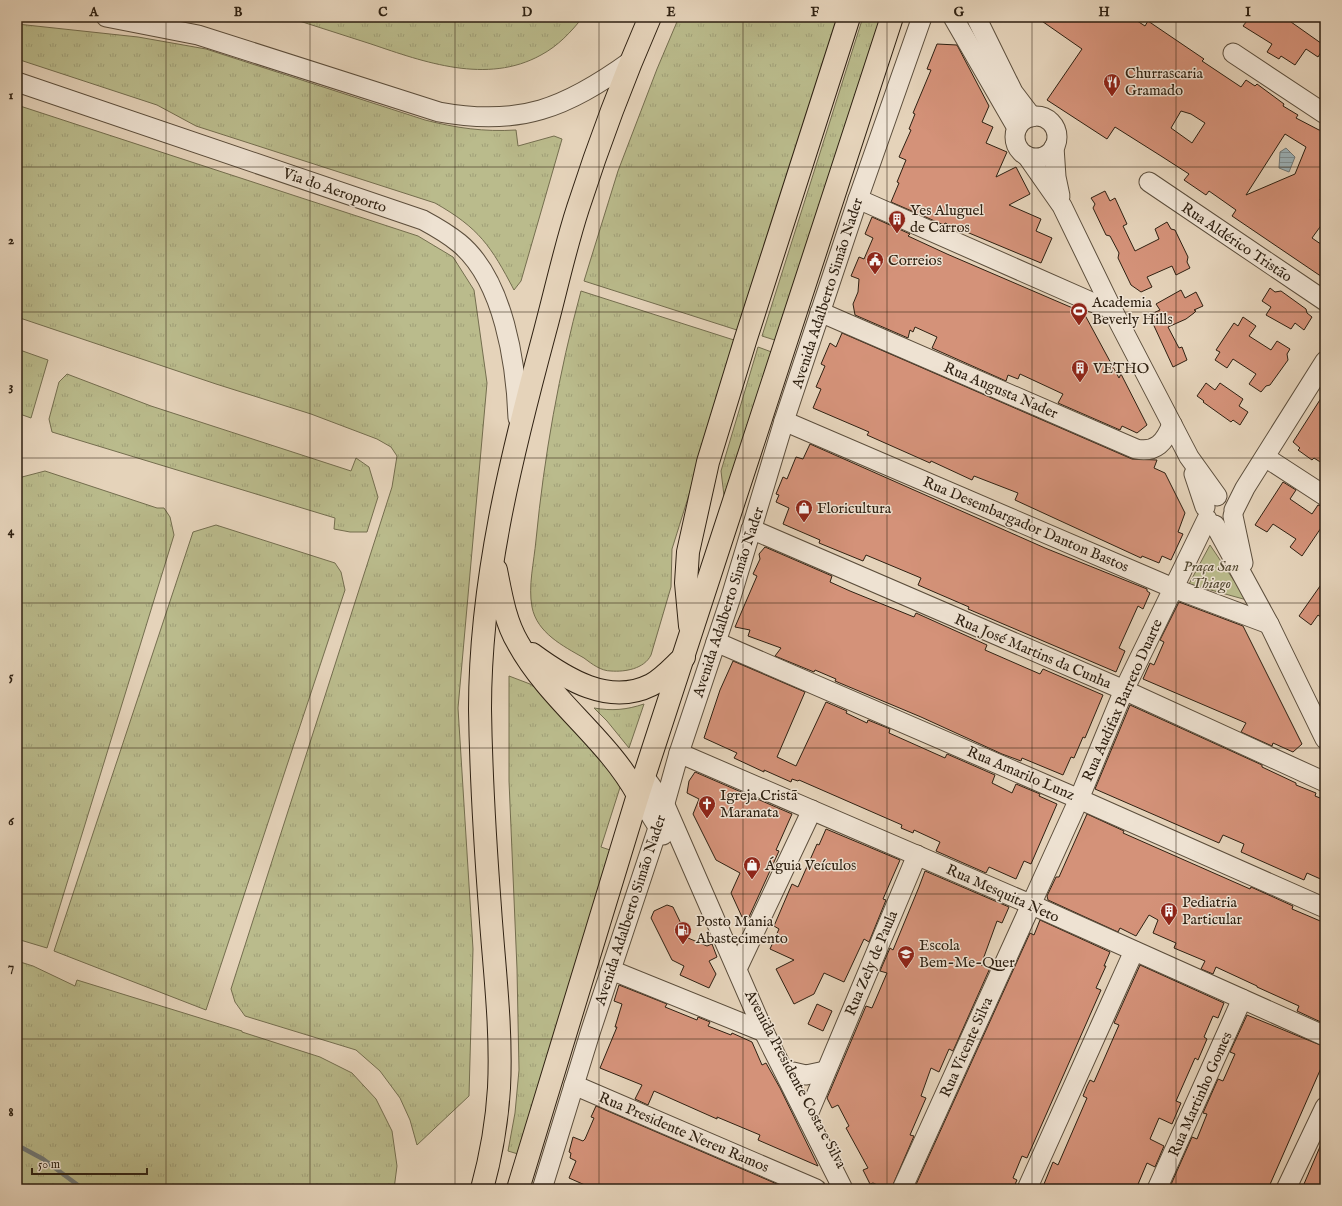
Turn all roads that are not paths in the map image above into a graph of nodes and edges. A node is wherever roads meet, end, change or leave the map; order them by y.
1 (106, 17) edge
2 (650, 17) edge
3 (849, 17) edge
4 (892, 17) edge
5 (922, 17) edge
6 (953, 17) edge
7 (976, 17) edge
8 (1233, 53) dead end
9 (631, 61) junction
10 (17, 82) edge
11 (1325, 114) edge
12 (1032, 117) junction
13 (1017, 128) junction
14 (1054, 147) junction
15 (1026, 156) junction
16 (1149, 182) dead end
17 (858, 199) junction
18 (1062, 206) junction
19 (1325, 301) edge
20 (1112, 309) junction
21 (820, 312) junction
22 (1325, 361) edge
23 (784, 421) junction
24 (1172, 424) junction
25 (518, 430) junction
26 (1265, 457) junction
27 (1325, 496) edge
28 (1220, 510) junction
29 (751, 529) junction
30 (493, 555) junction
31 (1173, 588) junction
32 (1269, 624) junction
33 (691, 635) junction
34 (517, 642) junction
35 (716, 642) junction
36 (684, 656) junction
37 (1124, 690) junction
38 (1325, 739) edge
39 (679, 753) junction
40 (1321, 777) edge
41 (641, 786) junction
42 (1079, 798) junction
43 (665, 805) junction
44 (812, 810) junction
45 (658, 828) junction
46 (917, 855) junction
47 (1030, 904) junction
48 (1325, 908) edge
49 (716, 921) junction
50 (1134, 951) junction
51 (736, 969) junction
52 (610, 970) junction
53 (1242, 999) junction
54 (764, 1032) junction
55 (1325, 1036) edge
56 (825, 1071) junction
57 (793, 1072) junction
58 (574, 1085) junction
59 (1325, 1107) edge
60 (809, 1112) junction
61 (482, 1189) edge
62 (518, 1189) edge
63 (542, 1189) edge
64 (816, 1189) edge
65 (843, 1189) edge
66 (855, 1189) edge
67 (902, 1189) edge
68 (1027, 1189) edge
69 (1157, 1189) edge
70 (1286, 1189) edge

1 - 9 street
2 - 9 main road
3 - 33 main road
4 - 33 main road, Avenida Adalberto Simão Nader
5 - 17 street, Avenida Adalberto Simão Nader
6 - 13 street
7 - 12 street
8 - 11 street
9 - 25 main road
10 - 25 street, Via do Aeroporto
12 - 13 street
12 - 14 street
13 - 15 street
14 - 15 street
14 - 18 street
15 - 18 street
16 - 19 street, Rua Aldérico Tristão
17 - 20 street
17 - 21 street, Avenida Adalberto Simão Nader
18 - 20 street
20 - 24 street
21 - 23 street, Avenida Adalberto Simão Nader
21 - 24 street, Rua Augusta Nader
22 - 26 street, Rua Audifax Barreto Duarte
23 - 29 street, Avenida Adalberto Simão Nader
23 - 31 street, Rua Desembargador Danton Bastos
24 - 28 street
25 - 30 main road
26 - 27 street
26 - 28 street, Rua Audifax Barreto Duarte
28 - 31 street, Rua Audifax Barreto Duarte
28 - 32 street
29 - 35 street, Avenida Adalberto Simão Nader
29 - 37 street, Rua José Martins da Cunha
30 - 34 main road
30 - 61 main road
31 - 32 street, Rua Desembargador Danton Bastos
31 - 37 street, Rua Audifax Barreto Duarte
32 - 38 street
33 - 36 main road, Avenida Adalberto Simão Nader
34 - 36 main road
34 - 41 main road
35 - 39 street, Avenida Adalberto Simão Nader
35 - 42 street, Rua Amarilo Lunz
36 - 41 main road, Avenida Adalberto Simão Nader
37 - 40 street, Rua José Martins da Cunha
37 - 42 street, Rua Audifax Barreto Duarte
39 - 43 street, Avenida Adalberto Simão Nader
39 - 44 street, Rua Mesquita Neto
41 - 43 street, Avenida Presidente Costa e Silva
41 - 45 street, Avenida Presidente Costa e Silva
41 - 62 main road, Avenida Adalberto Simão Nader
42 - 47 street, Rua Audifax Barreto Duarte
42 - 48 street, Rua Amarilo Lunz
43 - 45 street, Avenida Adalberto Simão Nader
43 - 49 street, Avenida Presidente Costa e Silva
44 - 46 street, Rua Mesquita Neto
44 - 51 street
45 - 49 street, Avenida Presidente Costa e Silva
45 - 52 street, Avenida Adalberto Simão Nader
46 - 47 street, Rua Mesquita Neto
46 - 56 street, Rua Zely de Paula
47 - 50 street, Rua Mesquita Neto
47 - 67 street, Rua Vicente Silva
49 - 51 street, Avenida Presidente Costa e Silva
50 - 53 street, Rua Mesquita Neto
50 - 68 street
51 - 54 street, Avenida Presidente Costa e Silva
51 - 57 street, Avenida Presidente Costa e Silva
52 - 54 street
52 - 58 street, Avenida Adalberto Simão Nader
53 - 55 street, Rua Mesquita Neto
53 - 69 street, Rua Martinho Gomes
54 - 60 street, Avenida Presidente Costa e Silva
56 - 57 street
56 - 60 street, Rua Zely de Paula
57 - 60 street, Avenida Presidente Costa e Silva
58 - 63 street, Avenida Adalberto Simão Nader
58 - 64 street, Rua Presidente Nereu Ramos
59 - 70 street
60 - 65 street, Avenida Presidente Costa e Silva
60 - 66 street, Avenida Presidente Costa e Silva

